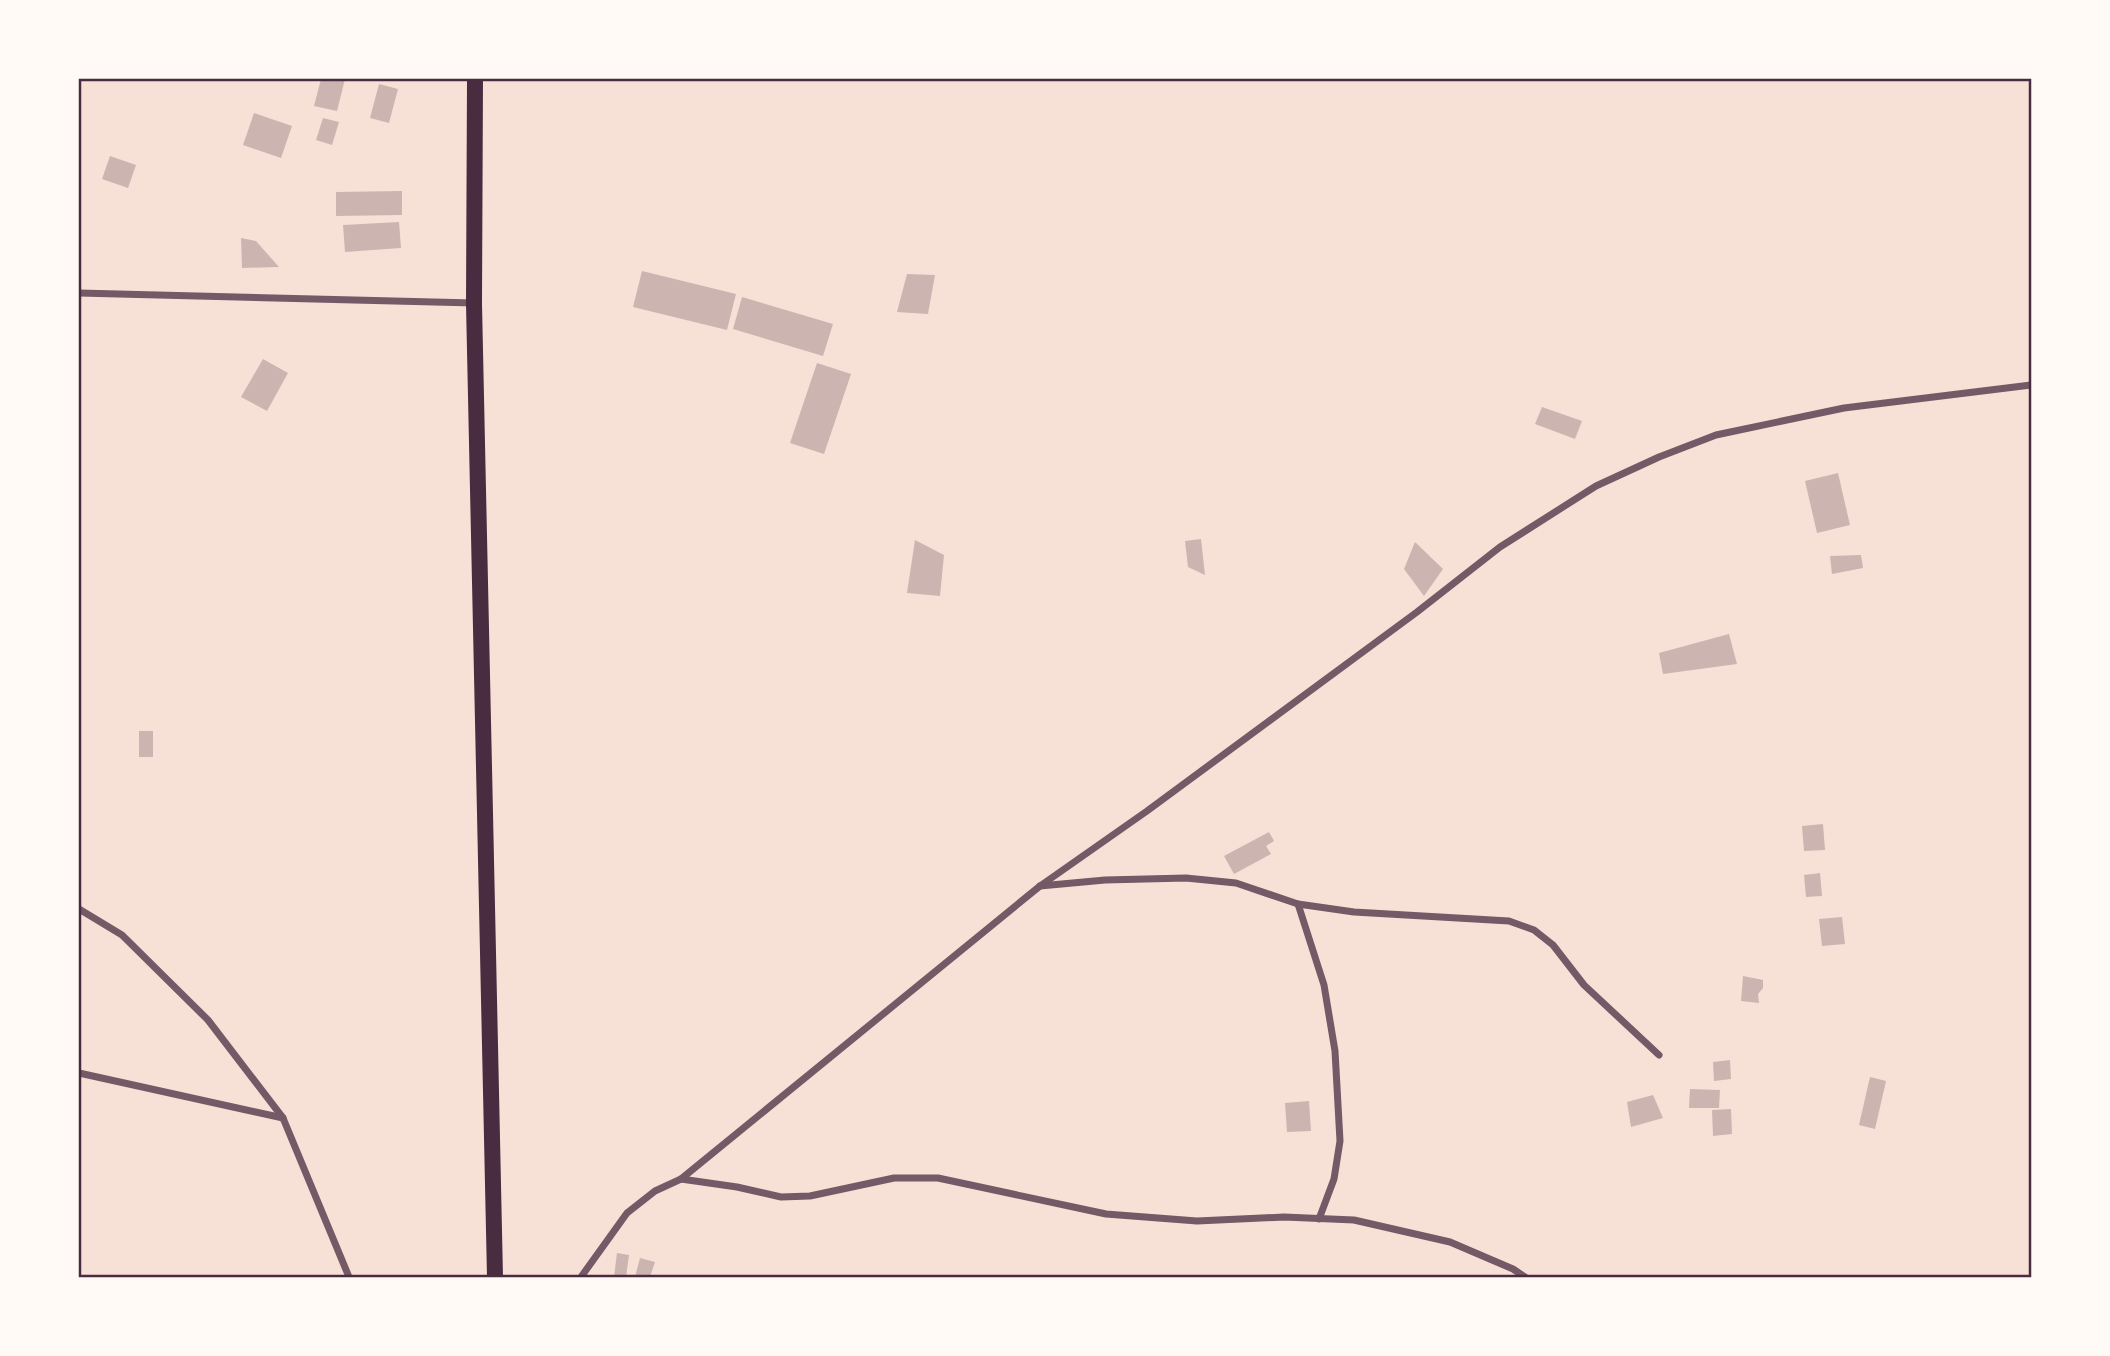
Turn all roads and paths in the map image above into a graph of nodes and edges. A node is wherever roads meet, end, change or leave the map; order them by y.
1 (475, 79) edge
2 (79, 293) edge
3 (474, 303) junction
4 (2031, 385) edge
5 (1040, 886) junction
6 (1298, 904) junction
7 (79, 909) edge
8 (1660, 1055) dead end
9 (79, 1073) edge
10 (283, 1118) junction
11 (681, 1179) junction
12 (1319, 1219) junction
13 (349, 1277) edge
14 (495, 1277) edge
15 (581, 1277) edge
16 (1525, 1277) edge

1 - 3 highway
2 - 3 street
3 - 14 highway
4 - 5 street
5 - 6 street
5 - 11 street
6 - 8 street
6 - 12 street
7 - 10 street
9 - 10 street
10 - 13 street
11 - 12 street
11 - 15 street
12 - 16 street

